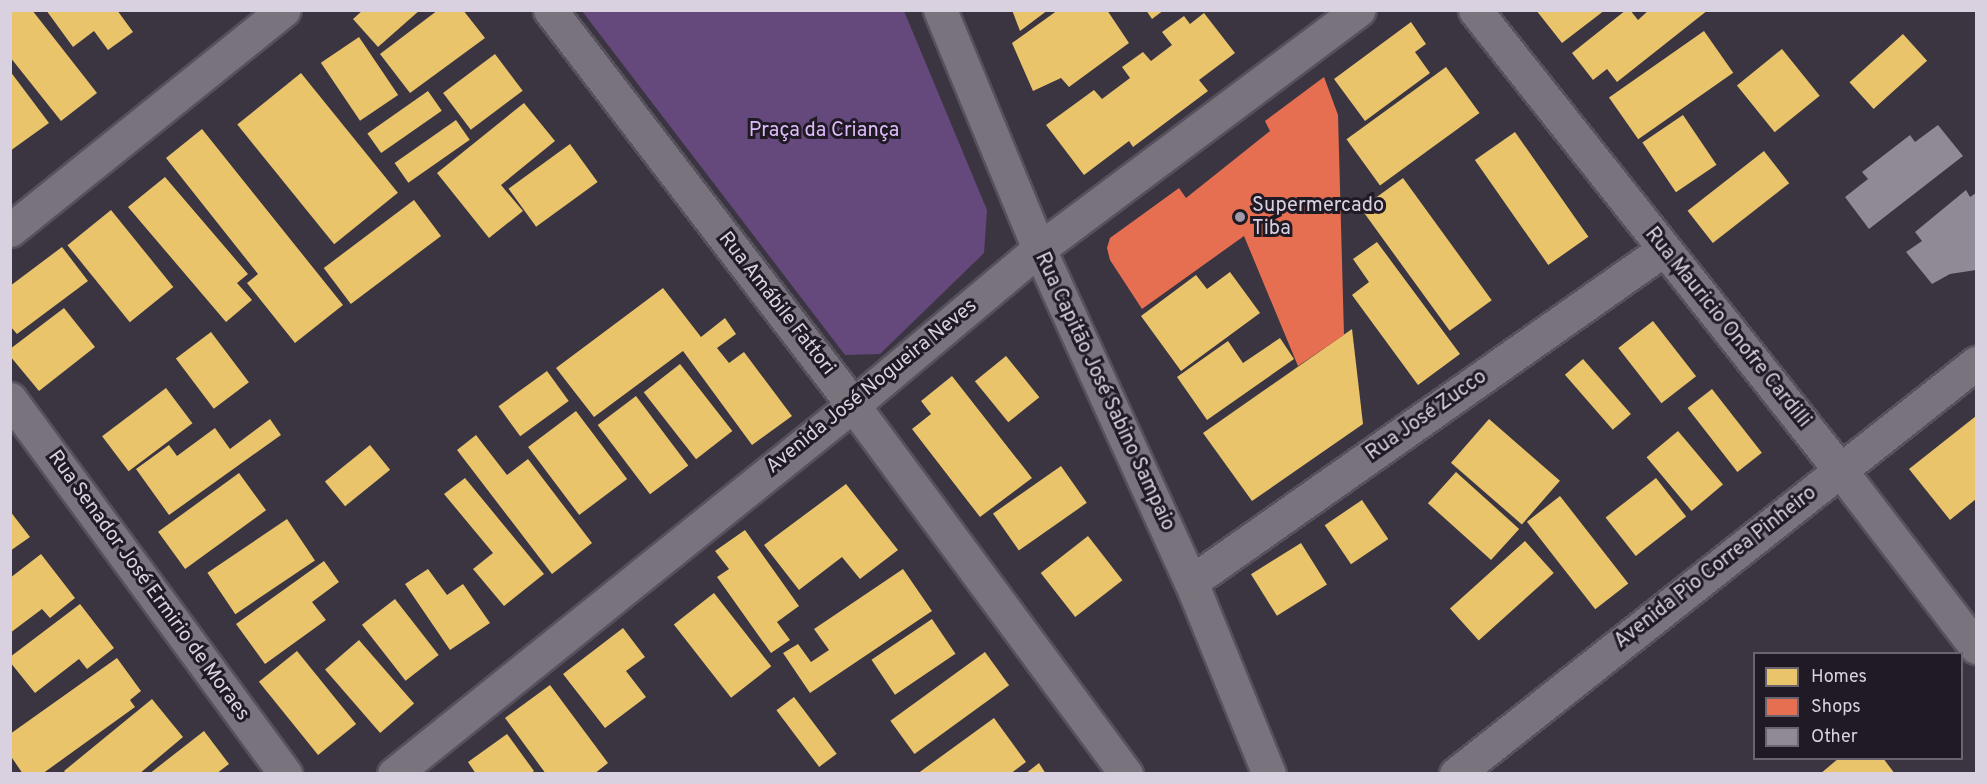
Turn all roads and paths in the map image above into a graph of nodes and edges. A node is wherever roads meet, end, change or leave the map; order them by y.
1 (284, 10) edge
2 (550, 10) edge
3 (940, 10) edge
4 (1359, 10) edge
5 (1475, 10) edge
6 (10, 230) edge
7 (1039, 249) junction
8 (1663, 250) junction
9 (1977, 363) edge
10 (10, 399) edge
11 (853, 405) junction
12 (1840, 470) junction
13 (1191, 582) junction
14 (1977, 647) edge
15 (285, 774) edge
16 (394, 774) edge
17 (1126, 774) edge
18 (1269, 774) edge
19 (1456, 774) edge

1 - 6 street
2 - 11 street, Rua Amábile Fattori
3 - 7 street, Rua Capitão José Sabino Sampaio
4 - 7 street, Avenida José Nogueira Neves
5 - 8 street, Rua Mauricio Onofre Cardilli
7 - 11 street, Avenida José Nogueira Neves
7 - 13 street, Rua Capitão José Sabino Sampaio
8 - 12 street, Rua Mauricio Onofre Cardilli
8 - 13 street, Rua José Zucco
9 - 12 street, Avenida Pio Correa Pinheiro
10 - 15 street, Rua Senador José Ermirio de Moraes
11 - 16 street, Avenida José Nogueira Neves
11 - 17 street, Rua Amábile Fattori
12 - 14 street, Rua Mauricio Onofre Cardilli
12 - 19 street, Avenida Pio Correa Pinheiro
13 - 18 street, Rua Capitão José Sabino Sampaio

